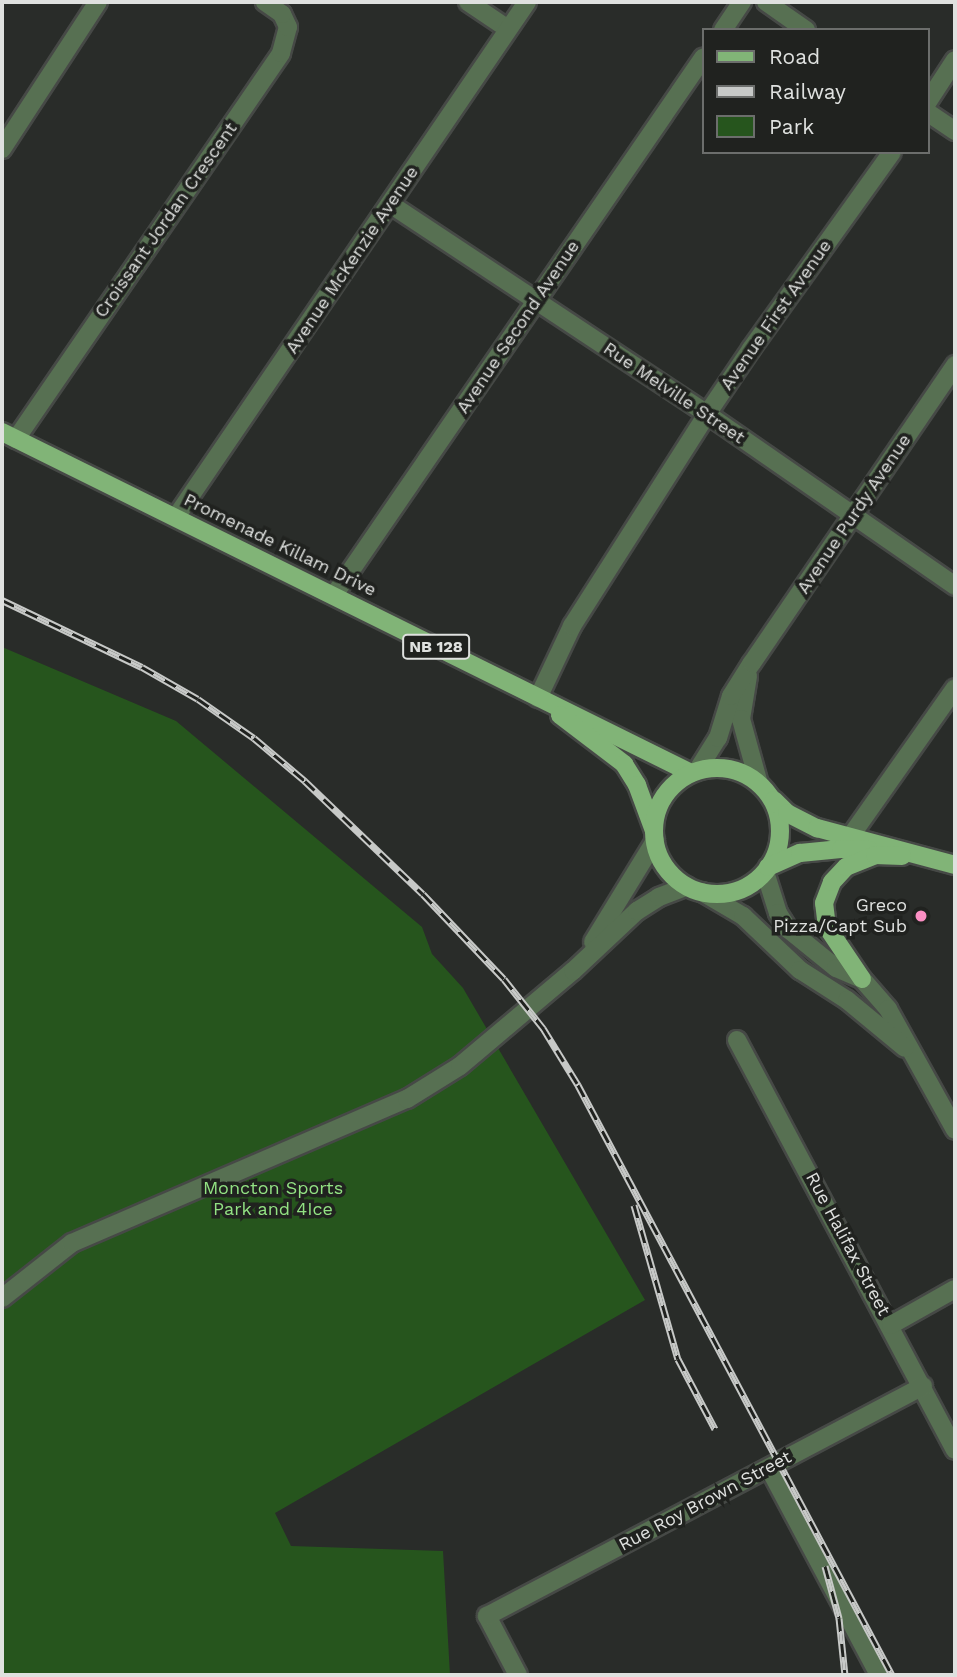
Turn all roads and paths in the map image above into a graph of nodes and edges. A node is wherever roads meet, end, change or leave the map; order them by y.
1 (98, 2) edge
2 (265, 2) edge
3 (468, 2) edge
4 (527, 2) edge
5 (743, 2) edge
6 (765, 2) edge
7 (724, 28) edge
8 (803, 28) edge
9 (508, 29) junction
10 (702, 59) edge
11 (955, 60) edge
12 (929, 100) edge
13 (929, 113) edge
14 (955, 131) edge
15 (2, 149) edge
16 (891, 154) edge
17 (390, 204) junction
18 (536, 301) junction
19 (955, 365) edge
20 (707, 414) junction
21 (9, 435) edge
22 (853, 514) junction
23 (176, 517) junction
24 (955, 586) edge
25 (334, 595) junction
26 (752, 663) junction
27 (955, 688) edge
28 (538, 698) junction
29 (694, 772) junction
30 (764, 789) junction
31 (654, 836) junction
32 (850, 837) junction
33 (905, 856) junction
34 (936, 859) junction
35 (955, 865) edge
36 (767, 869) junction
37 (694, 889) junction
38 (573, 971) junction
39 (862, 979) junction
40 (737, 1040) dead end
41 (918, 1060) junction
42 (955, 1130) edge
43 (955, 1289) edge
44 (2, 1298) edge
45 (891, 1325) junction
46 (923, 1386) junction
47 (955, 1450) edge
48 (769, 1468) junction
49 (518, 1675) edge
50 (879, 1675) edge

1 - 15 street
2 - 21 street, Croissant Jordan Crescent
3 - 9 street
4 - 9 street, Avenue McKenzie Avenue
5 - 7 street
6 - 8 street
9 - 17 street, Avenue McKenzie Avenue
10 - 18 street, Avenue Second Avenue
11 - 12 street
13 - 14 street
16 - 20 street, Avenue First Avenue
17 - 18 street, Rue Melville Street
17 - 23 street, Avenue McKenzie Avenue
18 - 20 street, Rue Melville Street
18 - 25 street, Avenue Second Avenue
19 - 22 street, Avenue Purdy Avenue
20 - 22 street, Rue Melville Street
20 - 28 street, Avenue First Avenue
21 - 23 main road, Promenade Killam Drive / NB 128
22 - 24 street, Rue Melville Street
22 - 26 street, Avenue Purdy Avenue
23 - 25 main road, Promenade Killam Drive / NB 128
25 - 28 main road, Promenade Killam Drive / NB 128
26 - 29 street, Avenue Purdy Avenue
26 - 30 street, Avenue Purdy Avenue
27 - 32 street
28 - 29 main road, Promenade Killam Drive / NB 128
28 - 31 main road, Promenade Killam Drive / NB 128
29 - 30 main road
29 - 31 main road
30 - 32 main road
30 - 36 main road
31 - 37 main road
31 - 38 street
32 - 34 main road
33 - 34 main road
33 - 36 main road
33 - 39 main road
34 - 35 main road
36 - 37 main road
36 - 39 street
37 - 38 street
37 - 41 street
38 - 44 street
39 - 41 street
40 - 45 street, Rue Halifax Street
41 - 42 street
43 - 45 street
45 - 46 street, Rue Halifax Street
46 - 47 street, Rue Halifax Street
46 - 48 street, Rue Roy Brown Street
48 - 49 street, Rue Roy Brown Street
48 - 50 street

